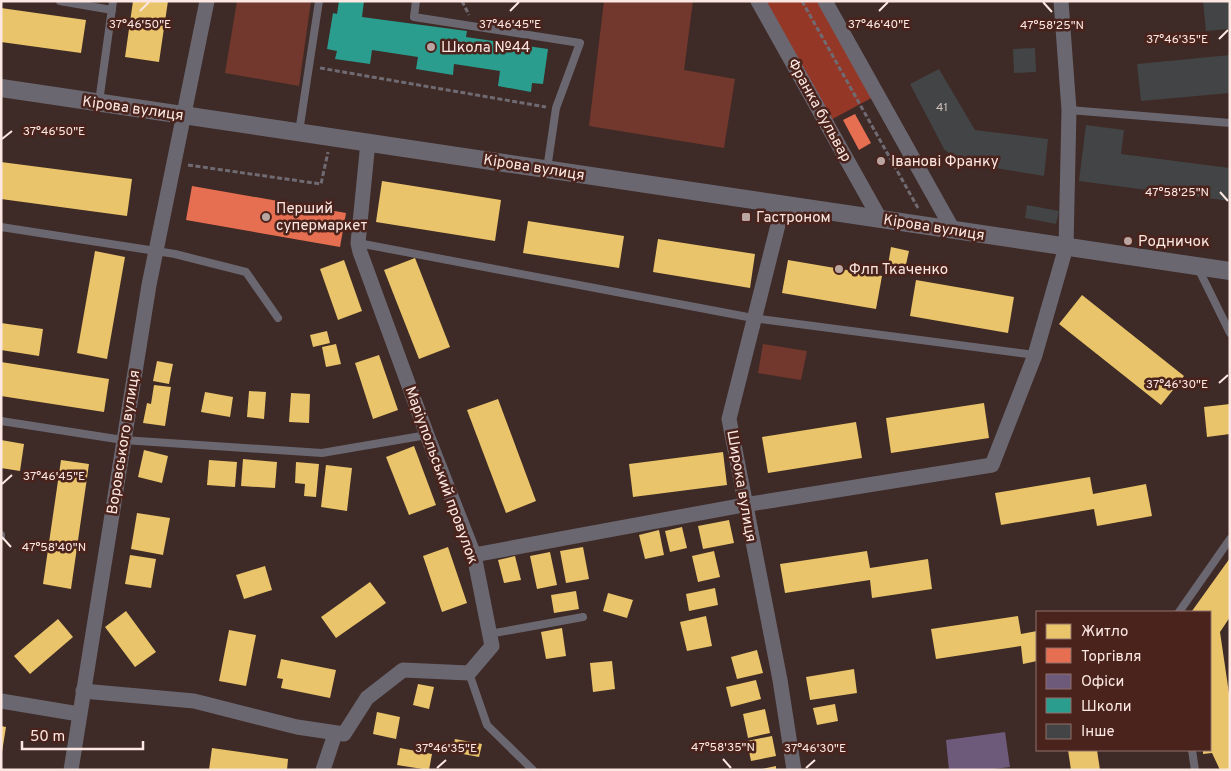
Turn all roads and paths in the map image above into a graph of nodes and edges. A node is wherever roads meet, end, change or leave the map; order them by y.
1 (60, 1) edge
2 (113, 1) edge
3 (207, 1) edge
4 (319, 1) edge
5 (416, 1) edge
6 (758, 1) edge
7 (802, 1) edge
8 (824, 1) edge
9 (1061, 1) edge
10 (112, 10) junction
11 (310, 66) junction
12 (1, 88) edge
13 (99, 102) junction
14 (556, 108) junction
15 (1069, 110) junction
16 (182, 115) junction
17 (1230, 123) edge
18 (299, 132) junction
19 (368, 142) junction
20 (326, 161) dead end
21 (172, 163) junction
22 (547, 169) junction
23 (783, 205) junction
24 (880, 219) junction
25 (928, 226) junction
26 (1, 227) edge
27 (953, 230) junction
28 (358, 242) junction
29 (1066, 247) junction
30 (155, 250) junction
31 (1198, 267) junction
32 (1230, 271) edge
33 (278, 318) dead end
34 (753, 318) junction
35 (1230, 333) edge
36 (1035, 355) junction
37 (1, 421) edge
38 (427, 435) junction
39 (123, 440) junction
40 (744, 505) junction
41 (1230, 539) edge
42 (474, 555) junction
43 (1180, 611) edge
44 (583, 617) dead end
45 (489, 634) junction
46 (469, 673) junction
47 (82, 691) junction
48 (1, 701) edge
49 (80, 714) junction
50 (335, 734) junction
51 (1192, 751) edge
52 (71, 770) edge
53 (323, 770) edge
54 (533, 770) edge
55 (794, 770) edge
56 (1195, 770) edge

1 - 10 lane
2 - 10 lane
3 - 16 street, Воровського вулиця
4 - 11 lane
5 - 14 lane
6 - 24 street, Франка бульвар
7 - 25 path
8 - 27 street
9 - 15 street
10 - 13 lane
11 - 14 path
11 - 18 lane
12 - 13 street, Кірова вулиця
13 - 16 street, Кірова вулиця
14 - 22 lane
15 - 17 lane
15 - 29 street
16 - 18 street, Кірова вулиця
16 - 21 street, Воровського вулиця
18 - 19 street, Кірова вулиця
19 - 22 street, Кірова вулиця
19 - 28 street, Маріупольський провулок
20 - 21 path
21 - 30 street, Воровського вулиця
22 - 23 street, Кірова вулиця
23 - 24 street, Кірова вулиця
23 - 34 street, Широка вулиця
24 - 25 street, Кірова вулиця
25 - 27 street, Кірова вулиця
26 - 30 lane
27 - 29 street, Кірова вулиця
28 - 34 lane
28 - 38 street, Маріупольський провулок
29 - 31 street, Кірова вулиця
29 - 36 street
30 - 33 lane
30 - 39 street, Воровського вулиця
31 - 32 street, Кірова вулиця
31 - 35 lane
34 - 36 lane
34 - 40 street, Широка вулиця
36 - 40 street
37 - 39 lane
38 - 39 lane
38 - 42 street, Маріупольський провулок
39 - 47 street, Воровського вулиця
40 - 42 street
40 - 55 street, Широка вулиця
41 - 43 lane
42 - 45 street, Маріупольський провулок
44 - 45 lane
45 - 46 street, Маріупольський провулок
46 - 50 street
46 - 54 lane
47 - 49 street, Воровського вулиця
47 - 50 street
48 - 49 street
49 - 52 street, Воровського вулиця
50 - 53 street
51 - 56 lane

